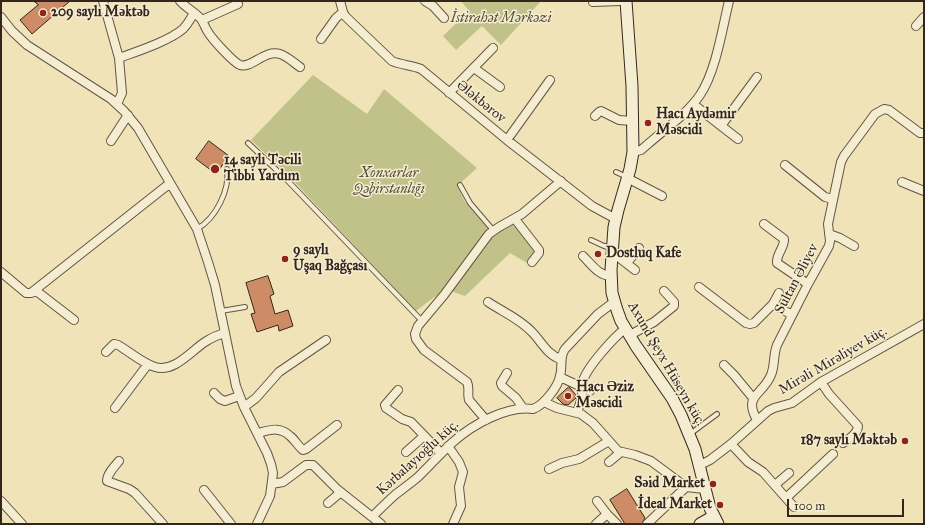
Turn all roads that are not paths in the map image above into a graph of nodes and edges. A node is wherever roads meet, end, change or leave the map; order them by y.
1 (103, 1) edge
2 (180, 1) edge
3 (340, 1) edge
4 (425, 1) edge
5 (621, 1) edge
6 (626, 1) edge
7 (729, 1) edge
8 (593, 2) edge
9 (238, 4) dead end
10 (342, 12) junction
11 (194, 13) junction
12 (924, 17) edge
13 (1, 18) edge
14 (444, 18) dead end
15 (202, 20) junction
16 (916, 26) dead end
17 (321, 39) dead end
18 (493, 48) dead end
19 (119, 58) junction
20 (300, 67) dead end
21 (474, 68) junction
22 (757, 77) dead end
23 (550, 80) dead end
24 (500, 87) dead end
25 (450, 93) junction
26 (117, 104) junction
27 (693, 104) junction
28 (128, 115) junction
29 (596, 116) dead end
30 (632, 121) junction
31 (721, 126) junction
32 (924, 133) edge
33 (738, 139) dead end
34 (507, 140) junction
35 (111, 141) dead end
36 (248, 143) dead end
37 (633, 152) junction
38 (785, 165) dead end
39 (227, 168) dead end
40 (616, 172) dead end
41 (627, 178) junction
42 (561, 181) junction
43 (902, 182) dead end
44 (169, 184) junction
45 (460, 185) dead end
46 (924, 191) edge
47 (662, 196) dead end
48 (833, 199) junction
49 (515, 219) junction
50 (616, 219) junction
51 (764, 224) dead end
52 (197, 229) junction
53 (493, 230) junction
54 (829, 234) junction
55 (591, 240) dead end
56 (854, 246) dead end
57 (639, 248) dead end
58 (612, 252) junction
59 (584, 256) dead end
60 (532, 262) dead end
61 (627, 263) junction
62 (635, 270) dead end
63 (1, 272) edge
64 (611, 276) junction
65 (808, 284) junction
66 (699, 287) dead end
67 (35, 290) junction
68 (664, 291) dead end
69 (779, 293) dead end
70 (488, 302) dead end
71 (614, 302) junction
72 (773, 304) junction
73 (245, 307) dead end
74 (221, 311) junction
75 (792, 315) junction
76 (74, 320) dead end
77 (422, 321) junction
78 (924, 324) edge
79 (628, 332) junction
80 (225, 333) junction
81 (326, 340) dead end
82 (106, 352) dead end
83 (561, 359) junction
84 (148, 364) junction
85 (724, 365) dead end
86 (507, 373) dead end
87 (560, 377) junction
88 (821, 382) junction
89 (586, 389) junction
90 (398, 390) dead end
91 (214, 393) dead end
92 (240, 396) junction
93 (753, 398) junction
94 (544, 402) junction
95 (244, 407) junction
96 (115, 408) dead end
97 (523, 408) junction
98 (577, 412) junction
99 (717, 414) dead end
100 (486, 420) junction
101 (757, 420) junction
102 (337, 425) dead end
103 (258, 434) junction
104 (690, 434) junction
105 (424, 436) junction
106 (609, 441) junction
107 (844, 443) dead end
108 (731, 444) junction
109 (448, 446) junction
110 (406, 452) dead end
111 (621, 452) junction
112 (441, 453) junction
113 (833, 454) dead end
114 (119, 462) dead end
115 (609, 462) dead end
116 (700, 465) junction
117 (548, 469) dead end
118 (789, 473) dead end
119 (272, 484) junction
120 (774, 485) junction
121 (686, 487) junction
122 (705, 489) junction
123 (204, 490) dead end
124 (341, 492) junction
125 (786, 498) junction
126 (1, 500) edge
127 (597, 501) dead end
128 (328, 503) dead end
129 (794, 507) dead end
130 (607, 514) junction
131 (372, 517) junction
132 (716, 520) edge
133 (22, 524) edge
134 (163, 524) edge
135 (231, 524) edge
136 (257, 524) edge
137 (381, 524) edge
138 (452, 524) edge
139 (596, 524) edge
140 (617, 524) edge
141 (647, 524) edge
142 (700, 524) edge

1 - 19 street
2 - 11 street
3 - 10 street
4 - 14 street
5 - 8 street
6 - 30 main road, Axund Şeyx Hüseyn küç.
7 - 27 street
9 - 15 street
10 - 17 street
10 - 25 street, Ələkbərov
11 - 15 street
11 - 19 street
12 - 16 street
13 - 26 street
15 - 20 street
18 - 21 street
19 - 26 street
21 - 24 street
21 - 25 street
22 - 31 street
23 - 34 street
25 - 34 street, Ələkbərov
26 - 28 street
27 - 31 street
27 - 37 street
28 - 35 street
28 - 44 street
29 - 30 street
30 - 37 main road, Axund Şeyx Hüseyn küç.
31 - 33 street
32 - 48 street, Sultan Əliyev
34 - 42 street, Ələkbərov
36 - 77 lane
37 - 41 main road, Axund Şeyx Hüseyn küç.
38 - 48 street
39 - 52 lane
40 - 41 lane
41 - 47 street
41 - 50 main road, Axund Şeyx Hüseyn küç.
42 - 49 street
42 - 50 street, Ələkbərov
43 - 46 street
44 - 52 street
44 - 67 street
45 - 53 lane
48 - 54 street, Sultan Əliyev
49 - 53 street
49 - 60 street
50 - 58 main road, Axund Şeyx Hüseyn küç.
51 - 65 street
52 - 74 street
53 - 77 street
54 - 56 street
54 - 65 street, Sultan Əliyev
55 - 58 lane
57 - 61 street
58 - 61 street
58 - 64 main road, Axund Şeyx Hüseyn küç.
59 - 64 street
61 - 62 street
63 - 67 street
64 - 71 main road, Axund Şeyx Hüseyn küç.
65 - 75 street, Sultan Əliyev
66 - 72 street
67 - 76 street
68 - 79 street
69 - 72 street
70 - 83 street
71 - 79 main road, Axund Şeyx Hüseyn küç.
71 - 83 street
72 - 75 street
73 - 74 lane
74 - 80 street
75 - 93 street, Sultan Əliyev
77 - 100 street
78 - 88 street, Mirəli Mirəliyev küç.
79 - 89 street
79 - 104 main road, Axund Şeyx Hüseyn küç.
80 - 84 street
80 - 92 street
81 - 95 street
82 - 84 street
83 - 87 street
84 - 96 street
85 - 93 street
86 - 97 street
87 - 89 street
87 - 94 street
88 - 101 street, Mirəli Mirəliyev küç.
88 - 107 street
89 - 98 street
90 - 105 street
91 - 92 street
92 - 95 street
93 - 101 street
94 - 97 street, Kərbalayıoğlu küç.
94 - 98 street
95 - 103 street
97 - 100 street, Kərbalayıoğlu küç.
98 - 106 street
99 - 104 lane
100 - 109 street, Kərbalayıoğlu küç.
101 - 108 street, Mirəli Mirəliyev küç.
102 - 103 street
103 - 119 street
104 - 116 main road, Axund Şeyx Hüseyn küç.
105 - 110 street
105 - 112 street
106 - 111 street
106 - 117 street
108 - 116 street, Mirəli Mirəliyev küç.
108 - 120 street
109 - 112 street, Kərbalayıoğlu küç.
109 - 138 street
111 - 115 street
111 - 121 street
112 - 131 street, Kərbalayıoğlu küç.
113 - 125 street
114 - 134 street
116 - 122 main road, Axund Şeyx Hüseyn küç.
118 - 120 street
119 - 124 street
119 - 136 street
120 - 125 street
121 - 122 street
121 - 141 street
122 - 132 main road, Axund Şeyx Hüseyn küç.
123 - 135 street
124 - 128 street
124 - 131 street
125 - 129 street
126 - 133 street
127 - 130 street
130 - 139 street
130 - 140 street
131 - 137 street
132 - 142 main road

